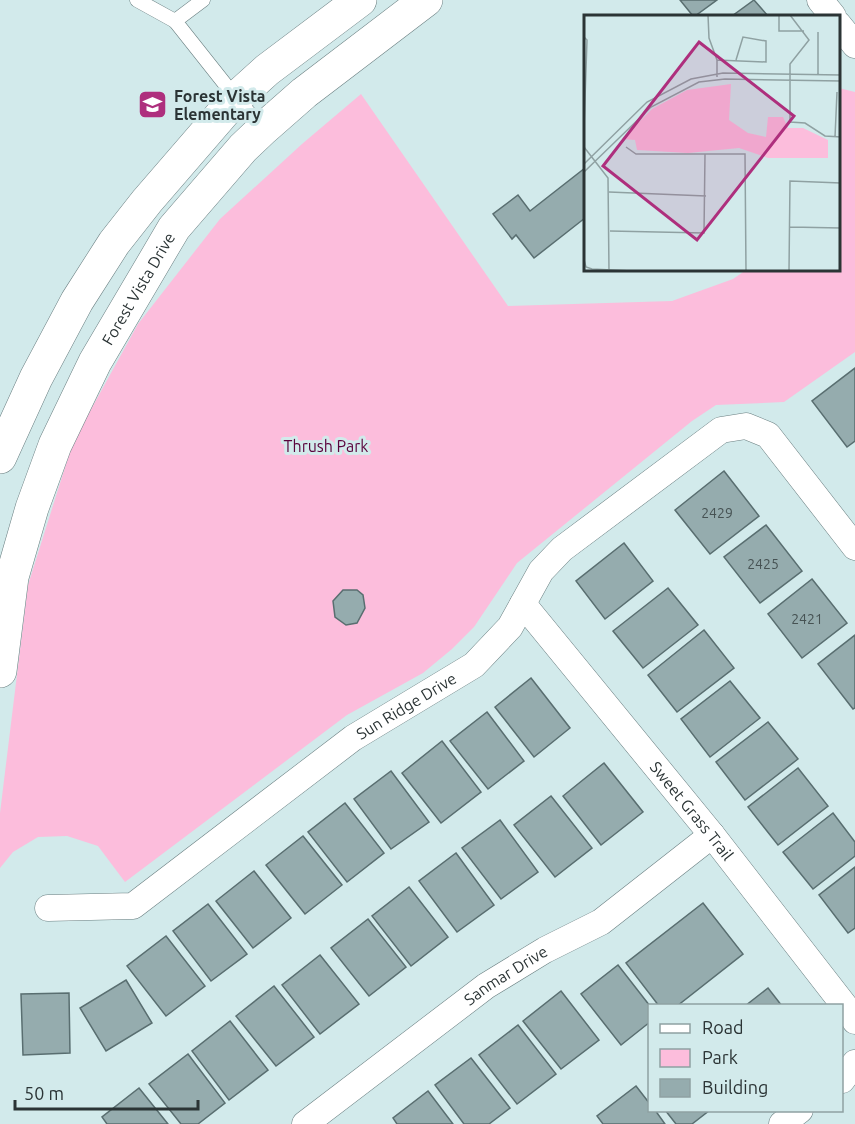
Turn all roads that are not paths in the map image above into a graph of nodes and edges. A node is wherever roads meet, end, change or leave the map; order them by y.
1 (138, 0) edge
2 (203, 0) edge
3 (360, 0) edge
4 (426, 0) edge
5 (820, 0) edge
6 (832, 15) edge
7 (176, 21) junction
8 (840, 26) edge
9 (855, 45) edge
10 (236, 98) junction
11 (263, 129) junction
12 (0, 457) edge
13 (855, 548) edge
14 (6, 576) edge
15 (522, 604) junction
16 (0, 671) edge
17 (712, 835) junction
18 (48, 908) dead end
19 (855, 1021) edge
20 (855, 1063) edge
21 (843, 1079) edge
22 (797, 1112) edge
23 (305, 1124) edge
24 (782, 1124) edge

1 - 7 lane
2 - 7 lane
3 - 10 main road
4 - 11 main road, Forest Vista Drive
5 - 6 street
7 - 10 lane
8 - 9 street
10 - 11 lane
10 - 12 main road
11 - 14 main road, Forest Vista Drive
13 - 15 street, Sun Ridge Drive
14 - 16 main road, Forest Vista Drive
15 - 17 street, Sweet Grass Trail
15 - 18 street, Sun Ridge Drive
17 - 19 street, Sweet Grass Trail
17 - 23 street, Sanmar Drive
20 - 21 street
22 - 24 street

